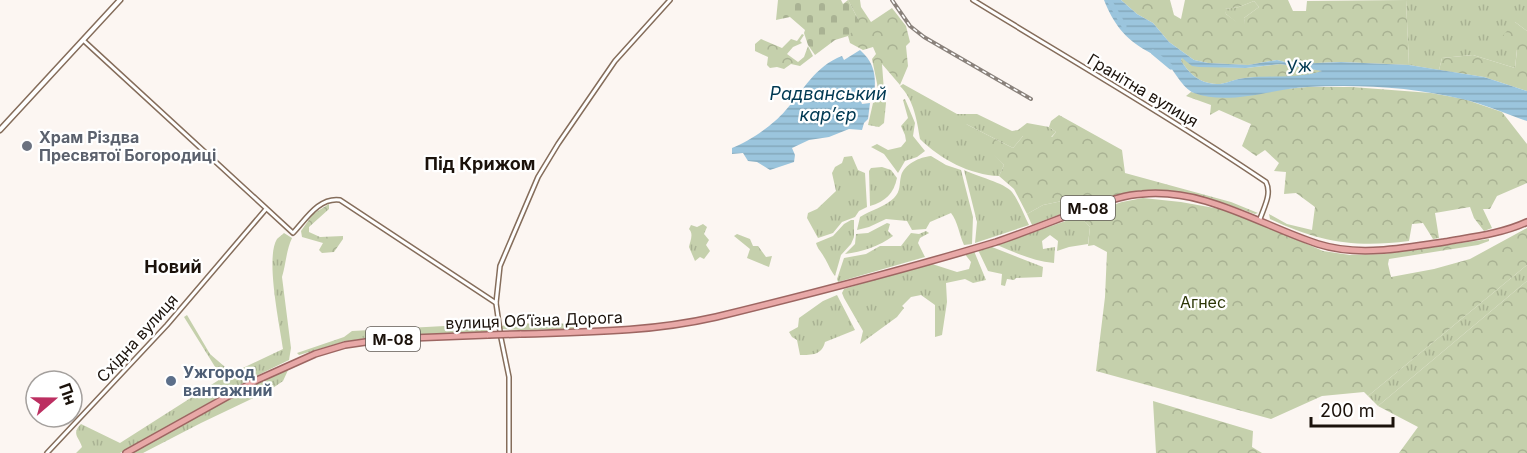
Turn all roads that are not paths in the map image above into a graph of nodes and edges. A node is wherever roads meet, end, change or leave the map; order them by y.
1 (120, 0) edge
2 (670, 0) edge
3 (973, 0) edge
4 (83, 40) junction
5 (0, 130) edge
6 (266, 210) junction
7 (1260, 219) junction
8 (1527, 222) edge
9 (496, 303) junction
10 (500, 331) dead end
11 (501, 338) dead end
12 (47, 453) edge
13 (126, 453) edge
14 (509, 453) edge

1 - 4 main road
2 - 9 street
3 - 7 street, Гранітна вулиця
4 - 5 main road
4 - 6 street
6 - 9 street
6 - 12 street, Східна вулиця
7 - 8 highway, М-08
7 - 13 highway, вулиця Обʼїзна Дорога / М-08, bridge
9 - 10 street
11 - 14 street

